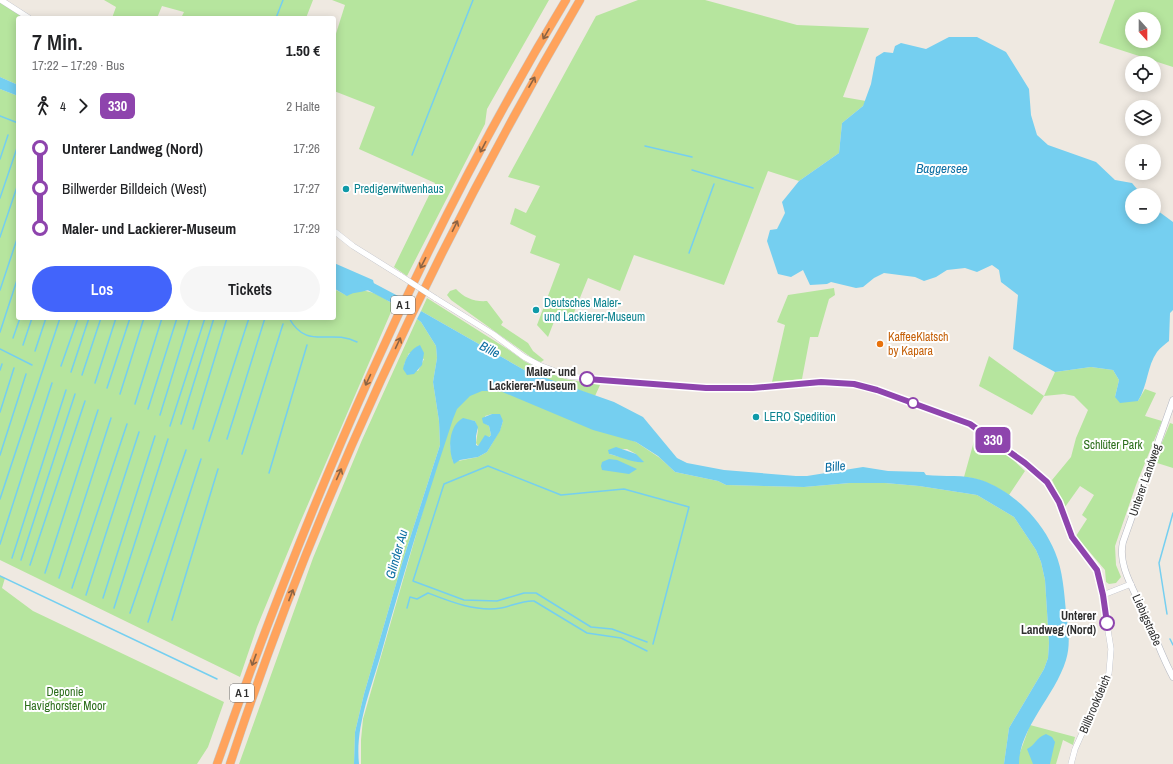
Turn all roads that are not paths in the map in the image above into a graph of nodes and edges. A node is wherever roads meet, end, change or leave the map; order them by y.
1 (1, 0) edge
2 (566, 0) edge
3 (580, 0) edge
4 (26, 16) edge
5 (336, 233) edge
6 (1173, 400) edge
7 (1123, 561) joint
8 (1131, 584) junction
9 (1103, 595) junction
10 (1173, 677) edge
11 (235, 747) junction
12 (217, 764) edge
13 (230, 764) edge
14 (235, 764) edge
15 (1071, 764) edge

1 - 4 street
2 -> 12 highway, A 1
11 -> 3 highway, A 1
5 - 9 street, Billbrookdeich, bridge
6 - 7 main road, Unterer Landweg
7 - 8 main road, Liebigstraße
8 - 9 street, Liebigstraße
8 - 10 main road, Liebigstraße
9 - 15 street, Billbrookdeich
11 - 13 highway, A 1
11 - 14 highway

